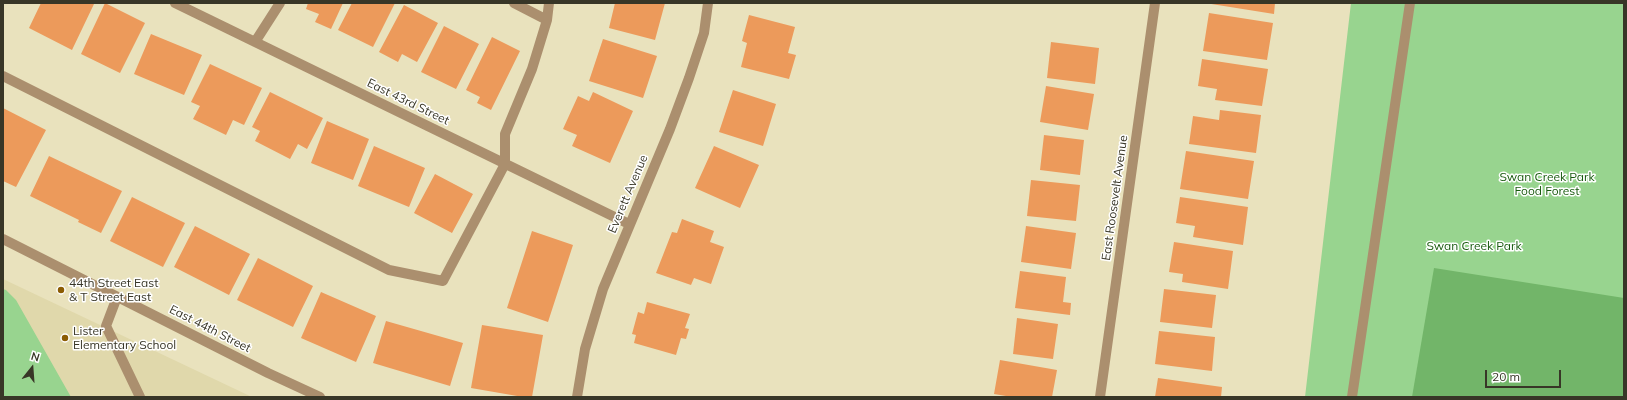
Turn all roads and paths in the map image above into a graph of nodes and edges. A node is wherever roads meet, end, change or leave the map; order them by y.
1 (175, 3) edge
2 (280, 3) edge
3 (514, 3) edge
4 (549, 3) edge
5 (708, 3) edge
6 (1155, 3) edge
7 (1410, 3) edge
8 (547, 20) junction
9 (255, 42) junction
10 (3, 76) edge
11 (505, 164) junction
12 (629, 224) junction
13 (3, 239) edge
14 (117, 297) junction
15 (140, 397) edge
16 (320, 397) edge
17 (577, 397) edge
18 (1100, 397) edge
19 (1352, 397) edge

1 - 9 street, East 43rd Street
2 - 9 street
3 - 8 street
4 - 8 street
5 - 12 street, Everett Avenue
6 - 18 street, East Roosevelt Avenue
7 - 19 street
8 - 11 street
9 - 11 street, East 43rd Street
10 - 11 street
11 - 12 street, East 43rd Street
12 - 17 street, Everett Avenue
13 - 14 street, East 44th Street
14 - 15 street
14 - 16 street, East 44th Street

